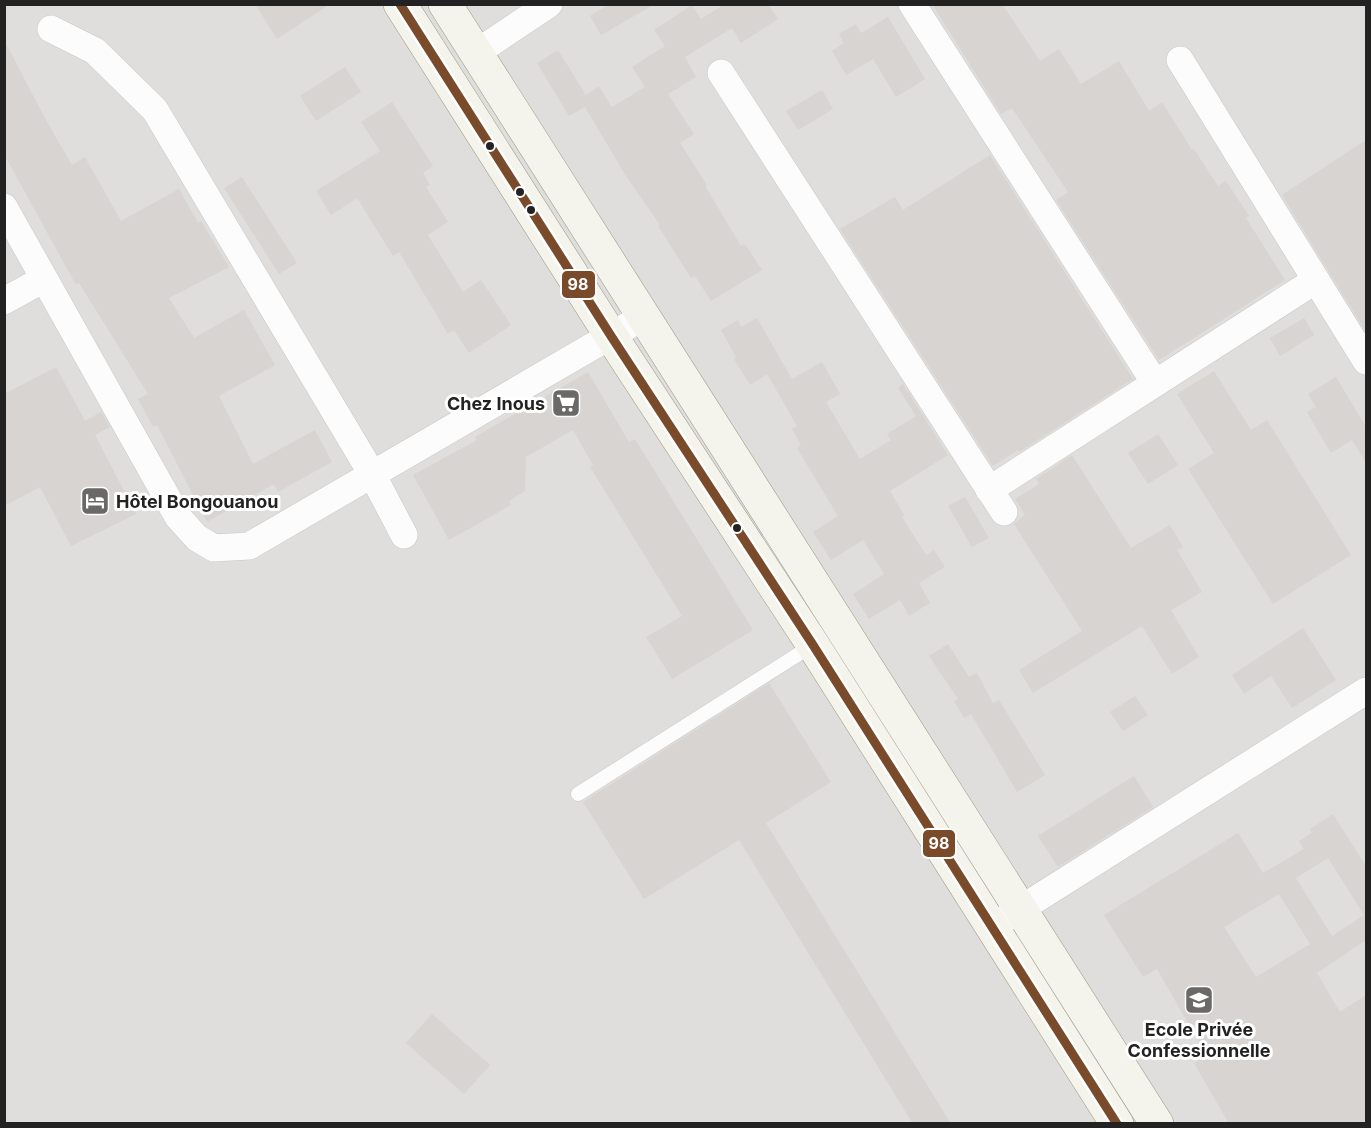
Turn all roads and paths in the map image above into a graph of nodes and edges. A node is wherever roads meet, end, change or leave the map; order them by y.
1 (400, 4) edge
2 (444, 4) edge
3 (549, 4) edge
4 (912, 4) edge
5 (51, 29) dead end
6 (476, 53) junction
7 (1180, 60) dead end
8 (721, 73) dead end
9 (4, 207) edge
10 (44, 279) junction
11 (1316, 280) junction
12 (4, 302) edge
13 (644, 317) junction
14 (611, 336) junction
15 (1366, 362) edge
16 (1155, 382) junction
17 (372, 474) junction
18 (989, 490) junction
19 (1004, 512) dead end
20 (404, 535) dead end
21 (813, 645) junction
22 (1366, 691) edge
23 (578, 794) dead end
24 (1021, 909) junction
25 (992, 927) junction
26 (1117, 1124) edge
27 (1157, 1124) edge

1 - 14 main road
2 - 6 main road
3 - 6 street
4 - 16 street
5 - 17 street
6 - 13 main road
7 - 11 street
8 - 18 street
9 - 10 street
10 - 12 street
10 - 17 street
11 - 15 street
11 - 16 street
13 - 14 street
13 - 24 main road
14 - 17 street
14 - 21 main road
16 - 18 street
17 - 20 street
18 - 19 street
21 - 23 lane
21 - 25 main road
22 - 24 street
24 - 25 street
24 - 27 main road
25 - 26 main road

